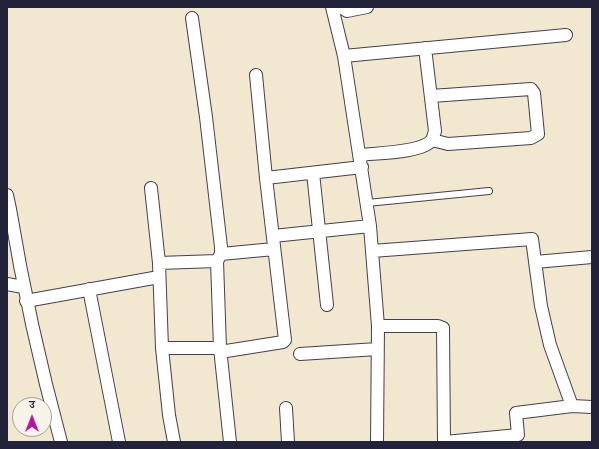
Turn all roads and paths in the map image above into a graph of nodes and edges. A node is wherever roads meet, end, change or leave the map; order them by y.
1 (332, 7) edge
2 (341, 7) edge
3 (367, 7) edge
4 (192, 18) dead end
5 (566, 35) dead end
6 (425, 48) junction
7 (344, 56) junction
8 (256, 75) dead end
9 (431, 96) junction
10 (432, 140) junction
11 (360, 155) junction
12 (362, 167) junction
13 (313, 173) junction
14 (266, 178) junction
15 (151, 188) dead end
16 (489, 191) dead end
17 (7, 195) edge
18 (367, 203) junction
19 (8, 209) edge
20 (370, 226) junction
21 (319, 231) junction
22 (273, 236) junction
23 (274, 249) junction
24 (372, 250) junction
25 (592, 257) edge
26 (219, 258) junction
27 (535, 262) junction
28 (159, 263) junction
29 (159, 277) junction
30 (7, 284) edge
31 (23, 287) junction
32 (89, 289) junction
33 (26, 301) junction
34 (327, 306) dead end
35 (378, 326) junction
36 (162, 348) junction
37 (377, 349) junction
38 (220, 350) junction
39 (300, 354) dead end
40 (572, 406) junction
41 (592, 407) edge
42 (286, 408) dead end
43 (518, 439) edge
44 (61, 442) edge
45 (119, 442) edge
46 (174, 442) edge
47 (230, 442) edge
48 (288, 442) edge
49 (377, 442) edge
50 (444, 442) edge

1 - 7 street
2 - 3 street
4 - 26 street
5 - 6 street
6 - 7 street
6 - 9 street
7 - 11 street
8 - 14 street
9 - 10 street
9 - 10 street
10 - 11 street
11 - 12 street
12 - 13 street
12 - 18 street
13 - 14 street
13 - 21 street
14 - 22 street
15 - 28 street
16 - 18 lane
17 - 19 street
18 - 20 street
19 - 31 street
20 - 21 street
20 - 24 street
21 - 22 street
21 - 34 street
22 - 23 street
23 - 26 street
23 - 38 street
24 - 27 street
24 - 35 street
25 - 27 street
26 - 28 street
26 - 38 street
27 - 40 street
28 - 29 street
29 - 32 street
29 - 36 street
30 - 31 street
31 - 33 street
32 - 33 street
32 - 45 street
33 - 44 street
35 - 37 street
35 - 50 street
36 - 38 street
36 - 46 street
37 - 39 street
37 - 49 street
38 - 47 street
40 - 41 street
40 - 43 street
42 - 48 street
43 - 50 street

